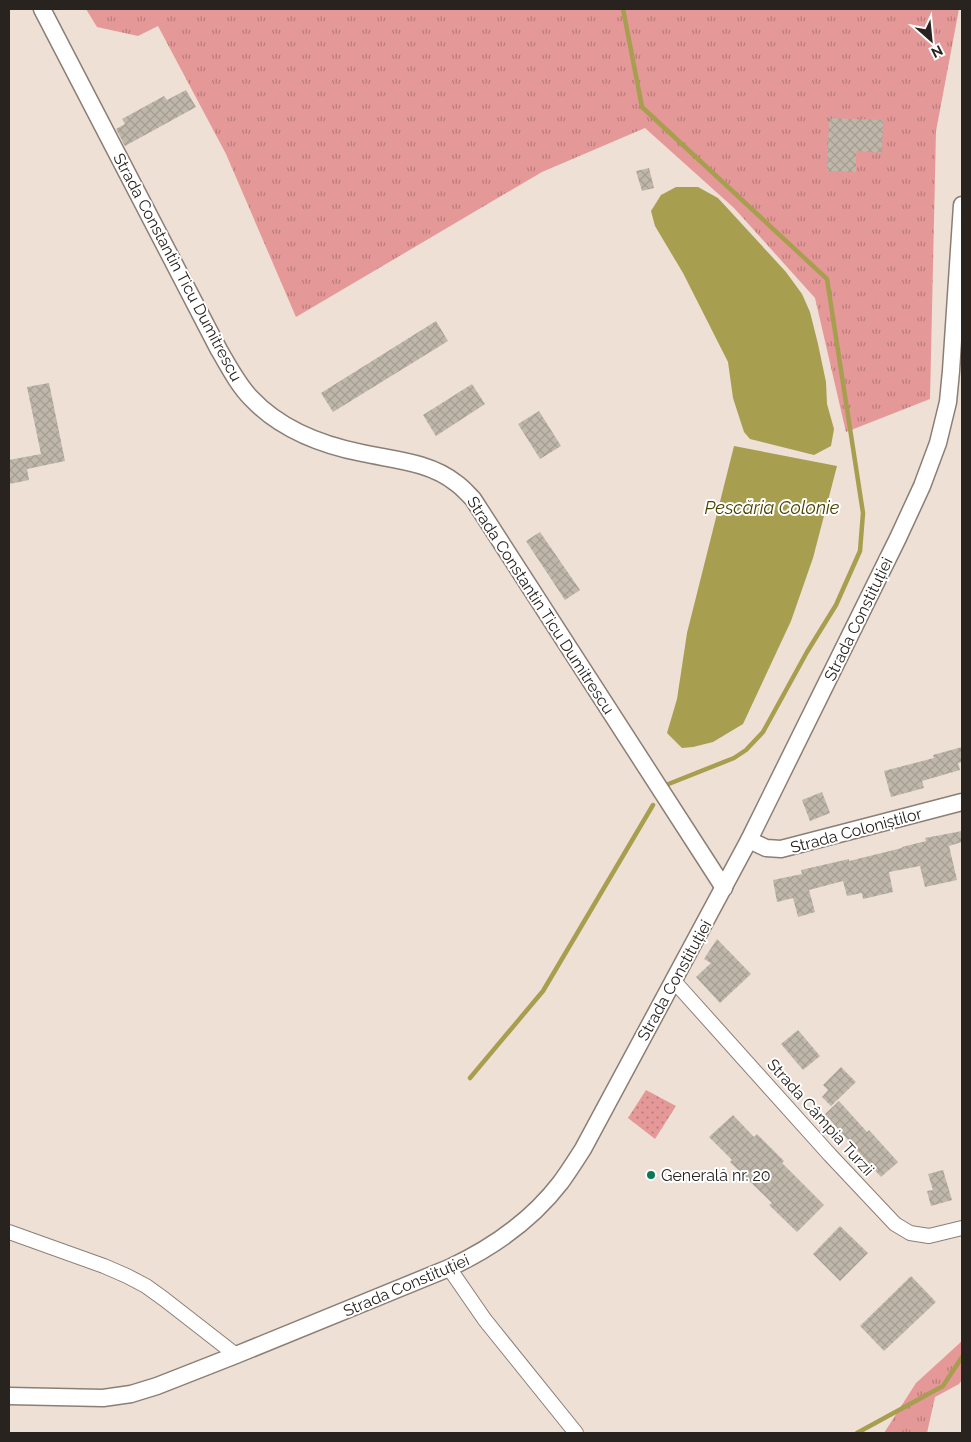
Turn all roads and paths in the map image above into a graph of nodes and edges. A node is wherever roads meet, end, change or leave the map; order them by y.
1 (42, 9) edge
2 (962, 205) edge
3 (961, 249) edge
4 (962, 802) edge
5 (750, 840) junction
6 (724, 888) junction
7 (674, 980) junction
8 (962, 1228) edge
9 (9, 1232) edge
10 (449, 1268) junction
11 (236, 1355) junction
12 (9, 1396) edge
13 (576, 1433) edge

1 - 6 street, Strada Constantin Ticu Dumitrescu
2 - 3 street, Strada Constituției
3 - 5 street, Strada Constituției
4 - 5 street, Strada Coloniștilor
5 - 6 street, Strada Constituției
6 - 7 street, Strada Constituției
7 - 8 street, Strada Câmpia Turzii
7 - 10 street, Strada Constituției
9 - 11 street
10 - 11 street, Strada Constituției
10 - 13 street
11 - 12 street, Strada Constituției

